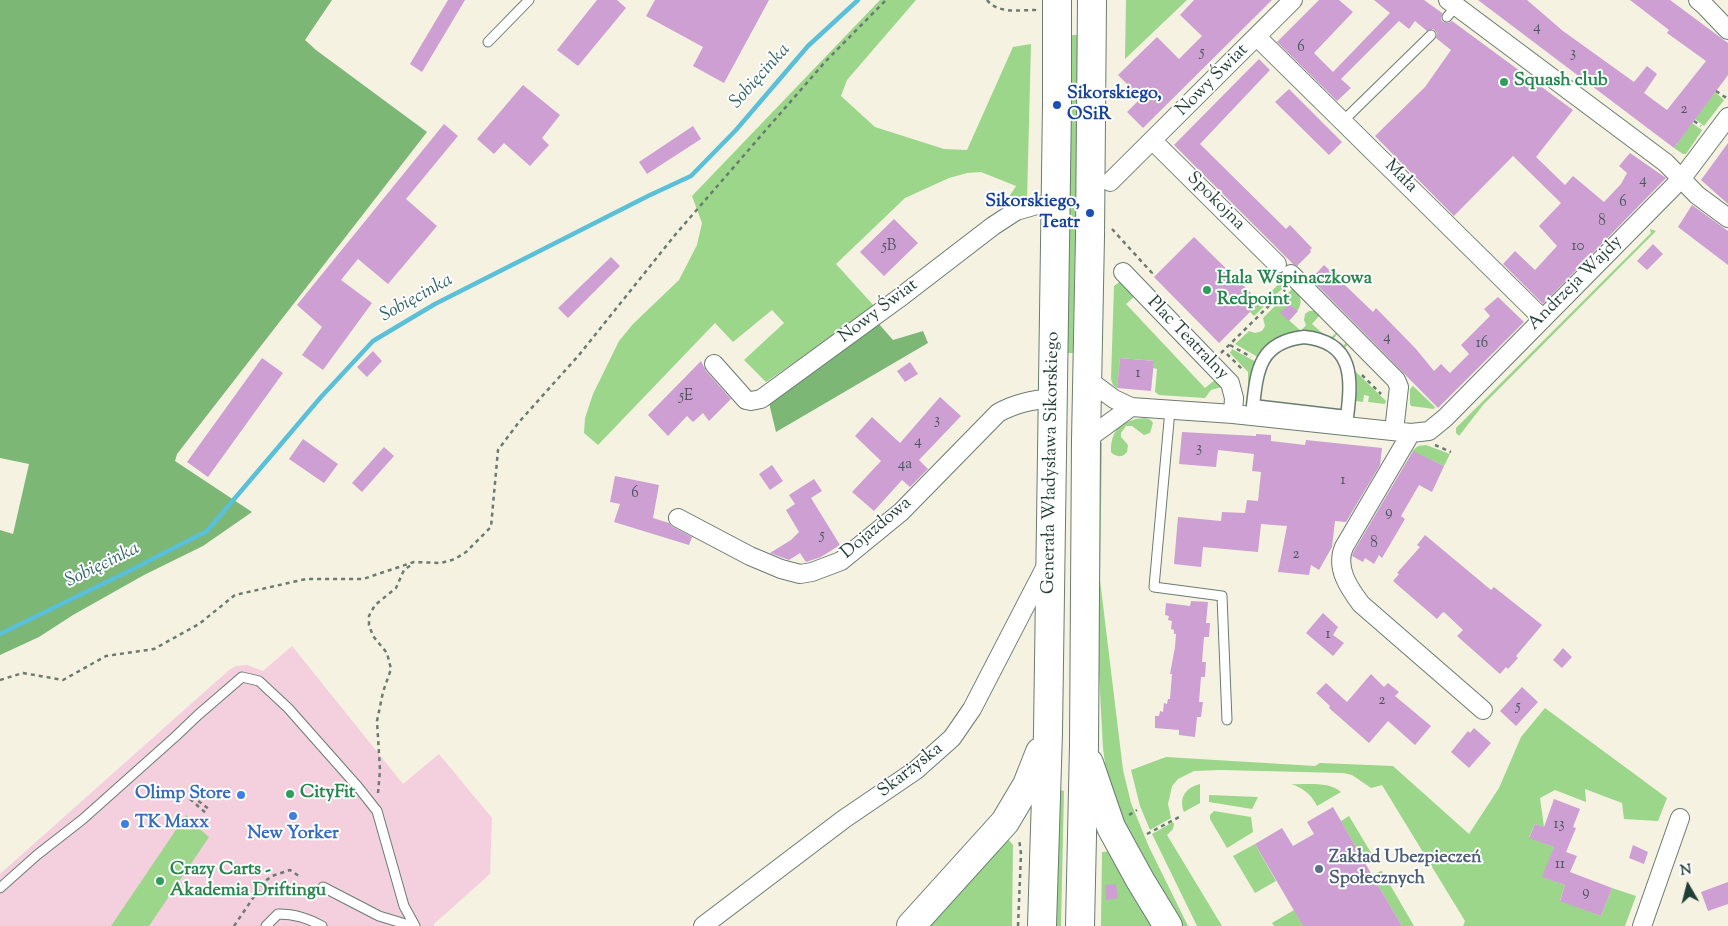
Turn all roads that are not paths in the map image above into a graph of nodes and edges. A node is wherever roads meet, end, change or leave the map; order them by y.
1 (529, 0) edge
2 (1092, 0) edge
3 (1293, 0) edge
4 (1707, 2) edge
5 (1046, 5) edge
6 (1450, 8) edge
7 (1728, 14) edge
8 (1728, 30) edge
9 (1432, 35) dead end
10 (1257, 37) junction
11 (488, 42) dead end
12 (1728, 117) edge
13 (1343, 121) junction
14 (1153, 141) junction
15 (1682, 178) junction
16 (1110, 182) dead end
17 (1055, 206) junction
18 (1728, 218) edge
19 (1123, 272) dead end
20 (1542, 318) junction
21 (714, 364) dead end
22 (1087, 379) junction
23 (1052, 398) junction
24 (1253, 406) joint
25 (1131, 407) junction
26 (1170, 410) junction
27 (1233, 414) junction
28 (1402, 432) junction
29 (1086, 440) junction
30 (678, 518) dead end
31 (1050, 556) junction
32 (1483, 710) dead end
33 (1227, 720) dead end
34 (1048, 732) junction
35 (1084, 745) junction
36 (1046, 770) junction
37 (1082, 771) junction
38 (1680, 818) dead end
39 (323, 886) dead end
40 (0, 888) edge
41 (379, 916) junction
42 (266, 926) edge
43 (322, 926) edge
44 (385, 926) edge
45 (413, 926) edge
46 (703, 926) edge
47 (912, 926) edge
48 (1042, 926) edge
49 (1080, 926) edge
50 (1168, 926) edge
51 (1642, 926) edge

1 - 11 lane
2 - 22 main road, Generała Władysława Sikorskiego
3 - 10 street, Nowy Świat
4 - 7 street
4 - 8 street
5 - 17 main road, Generała Władysława Sikorskiego
6 - 15 street
9 - 13 lane
10 - 13 street, Mała
10 - 14 street, Nowy Świat
12 - 15 street, Andrzeja Wajdy
13 - 20 street, Mała
14 - 16 street, Nowy Świat
14 - 28 street, Spokojna
15 - 18 street
15 - 20 street, Andrzeja Wajdy
17 - 21 street, Nowy Świat
17 - 23 main road, Generała Władysława Sikorskiego
19 - 27 street, Plac Teatralny
20 - 28 street, Andrzeja Wajdy
22 - 25 street
22 - 29 main road, Generała Władysława Sikorskiego
23 - 30 street, Dojazdowa
23 - 31 main road, Generała Władysława Sikorskiego
24 - 24 street
25 - 26 street
25 - 29 street
26 - 27 street
26 - 33 lane
27 - 28 street
28 - 32 street
29 - 35 main road, Generała Władysława Sikorskiego
31 - 34 main road, Generała Władysława Sikorskiego
31 - 46 street, Skarżyska
34 - 36 main road, Generała Władysława Sikorskiego
34 - 47 main road
35 - 37 main road, Generała Władysława Sikorskiego
35 - 50 main road
36 - 37 main road
36 - 48 main road, Generała Władysława Sikorskiego
37 - 49 main road, Generała Władysława Sikorskiego
38 - 51 street
39 - 41 lane
40 - 45 lane
41 - 44 lane
41 - 45 lane
42 - 43 lane

